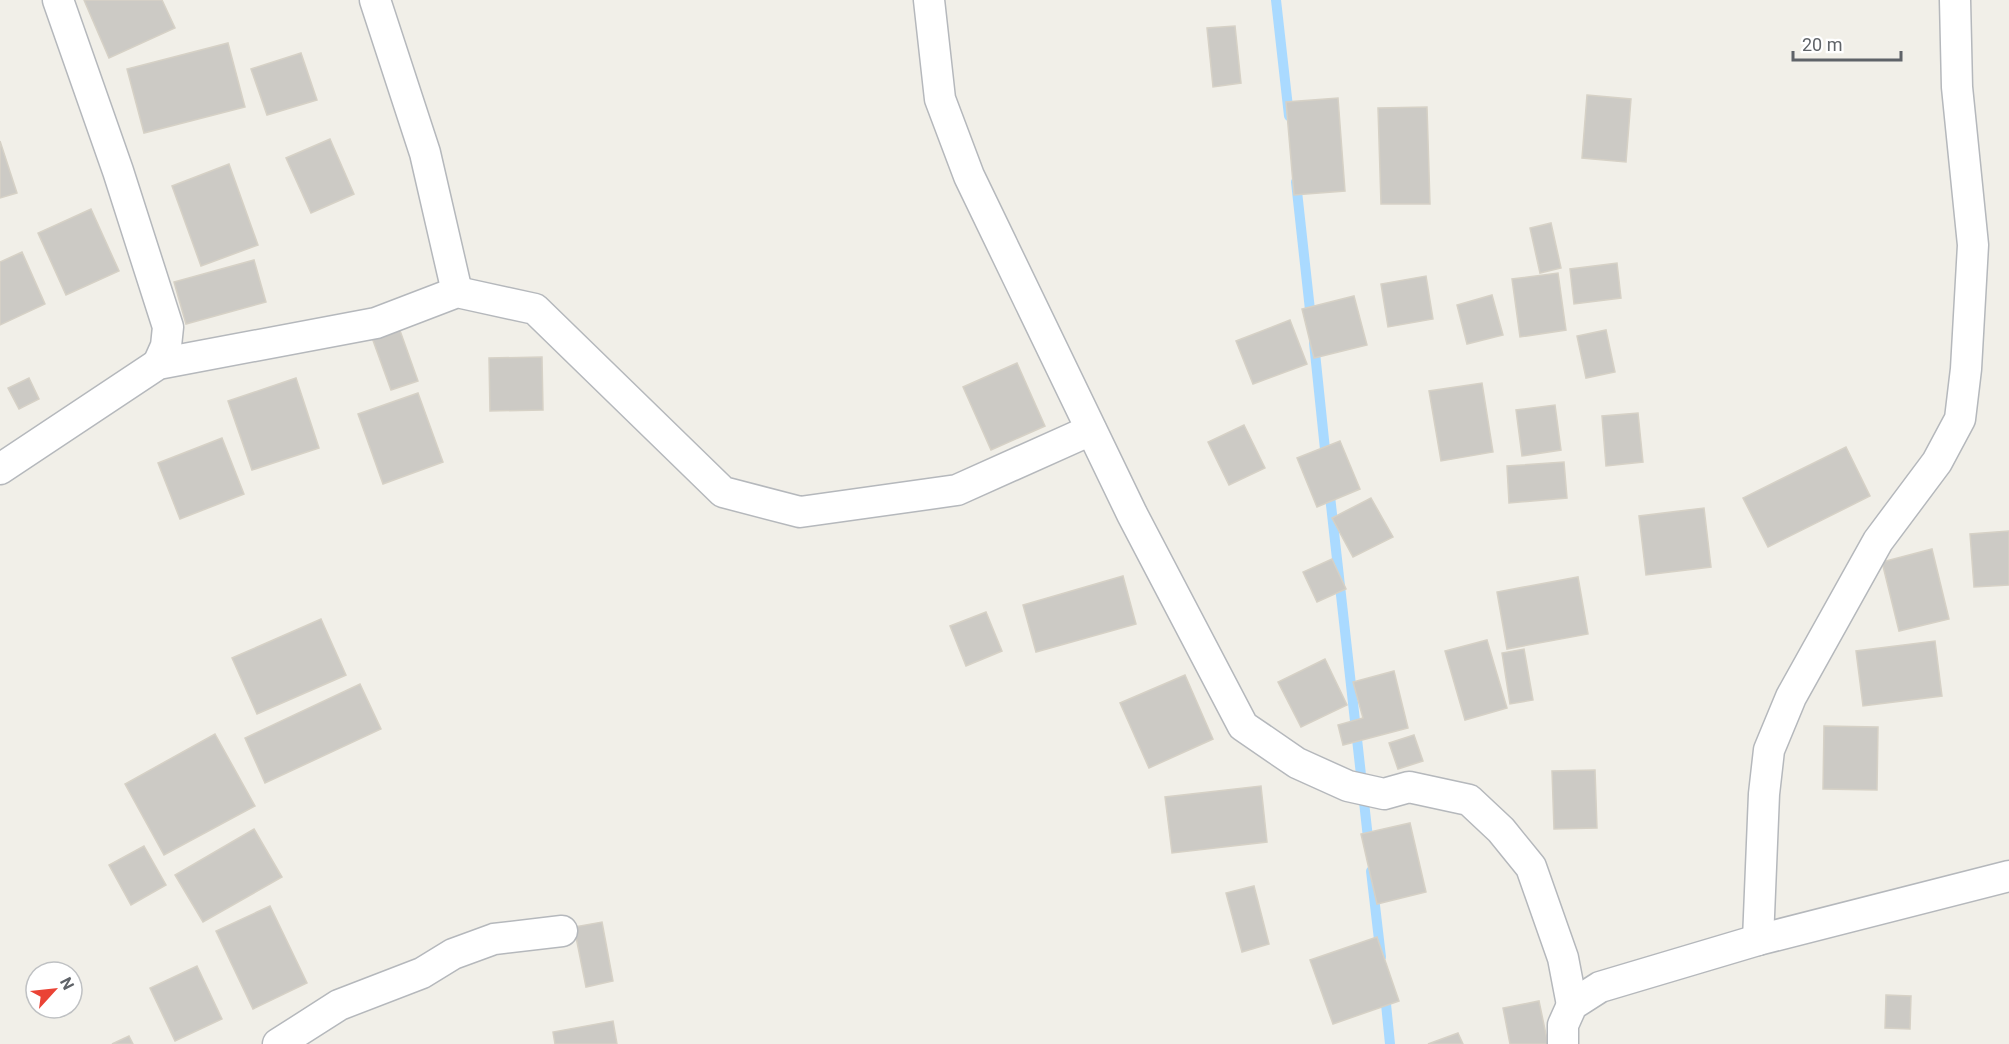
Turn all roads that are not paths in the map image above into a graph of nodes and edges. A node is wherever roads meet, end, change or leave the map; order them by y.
1 (58, 0) edge
2 (375, 0) edge
3 (929, 0) edge
4 (1955, 0) edge
5 (457, 292) junction
6 (158, 364) junction
7 (1091, 430) junction
8 (0, 470) edge
9 (2009, 876) edge
10 (562, 931) dead end
11 (1758, 940) junction
12 (1572, 1005) junction
13 (278, 1044) edge
14 (1563, 1044) edge

1 - 6 street
2 - 5 street
3 - 7 street
4 - 11 street
5 - 6 street
5 - 7 street
6 - 8 street
7 - 12 street
9 - 11 street
10 - 13 street
11 - 12 street
12 - 14 street

